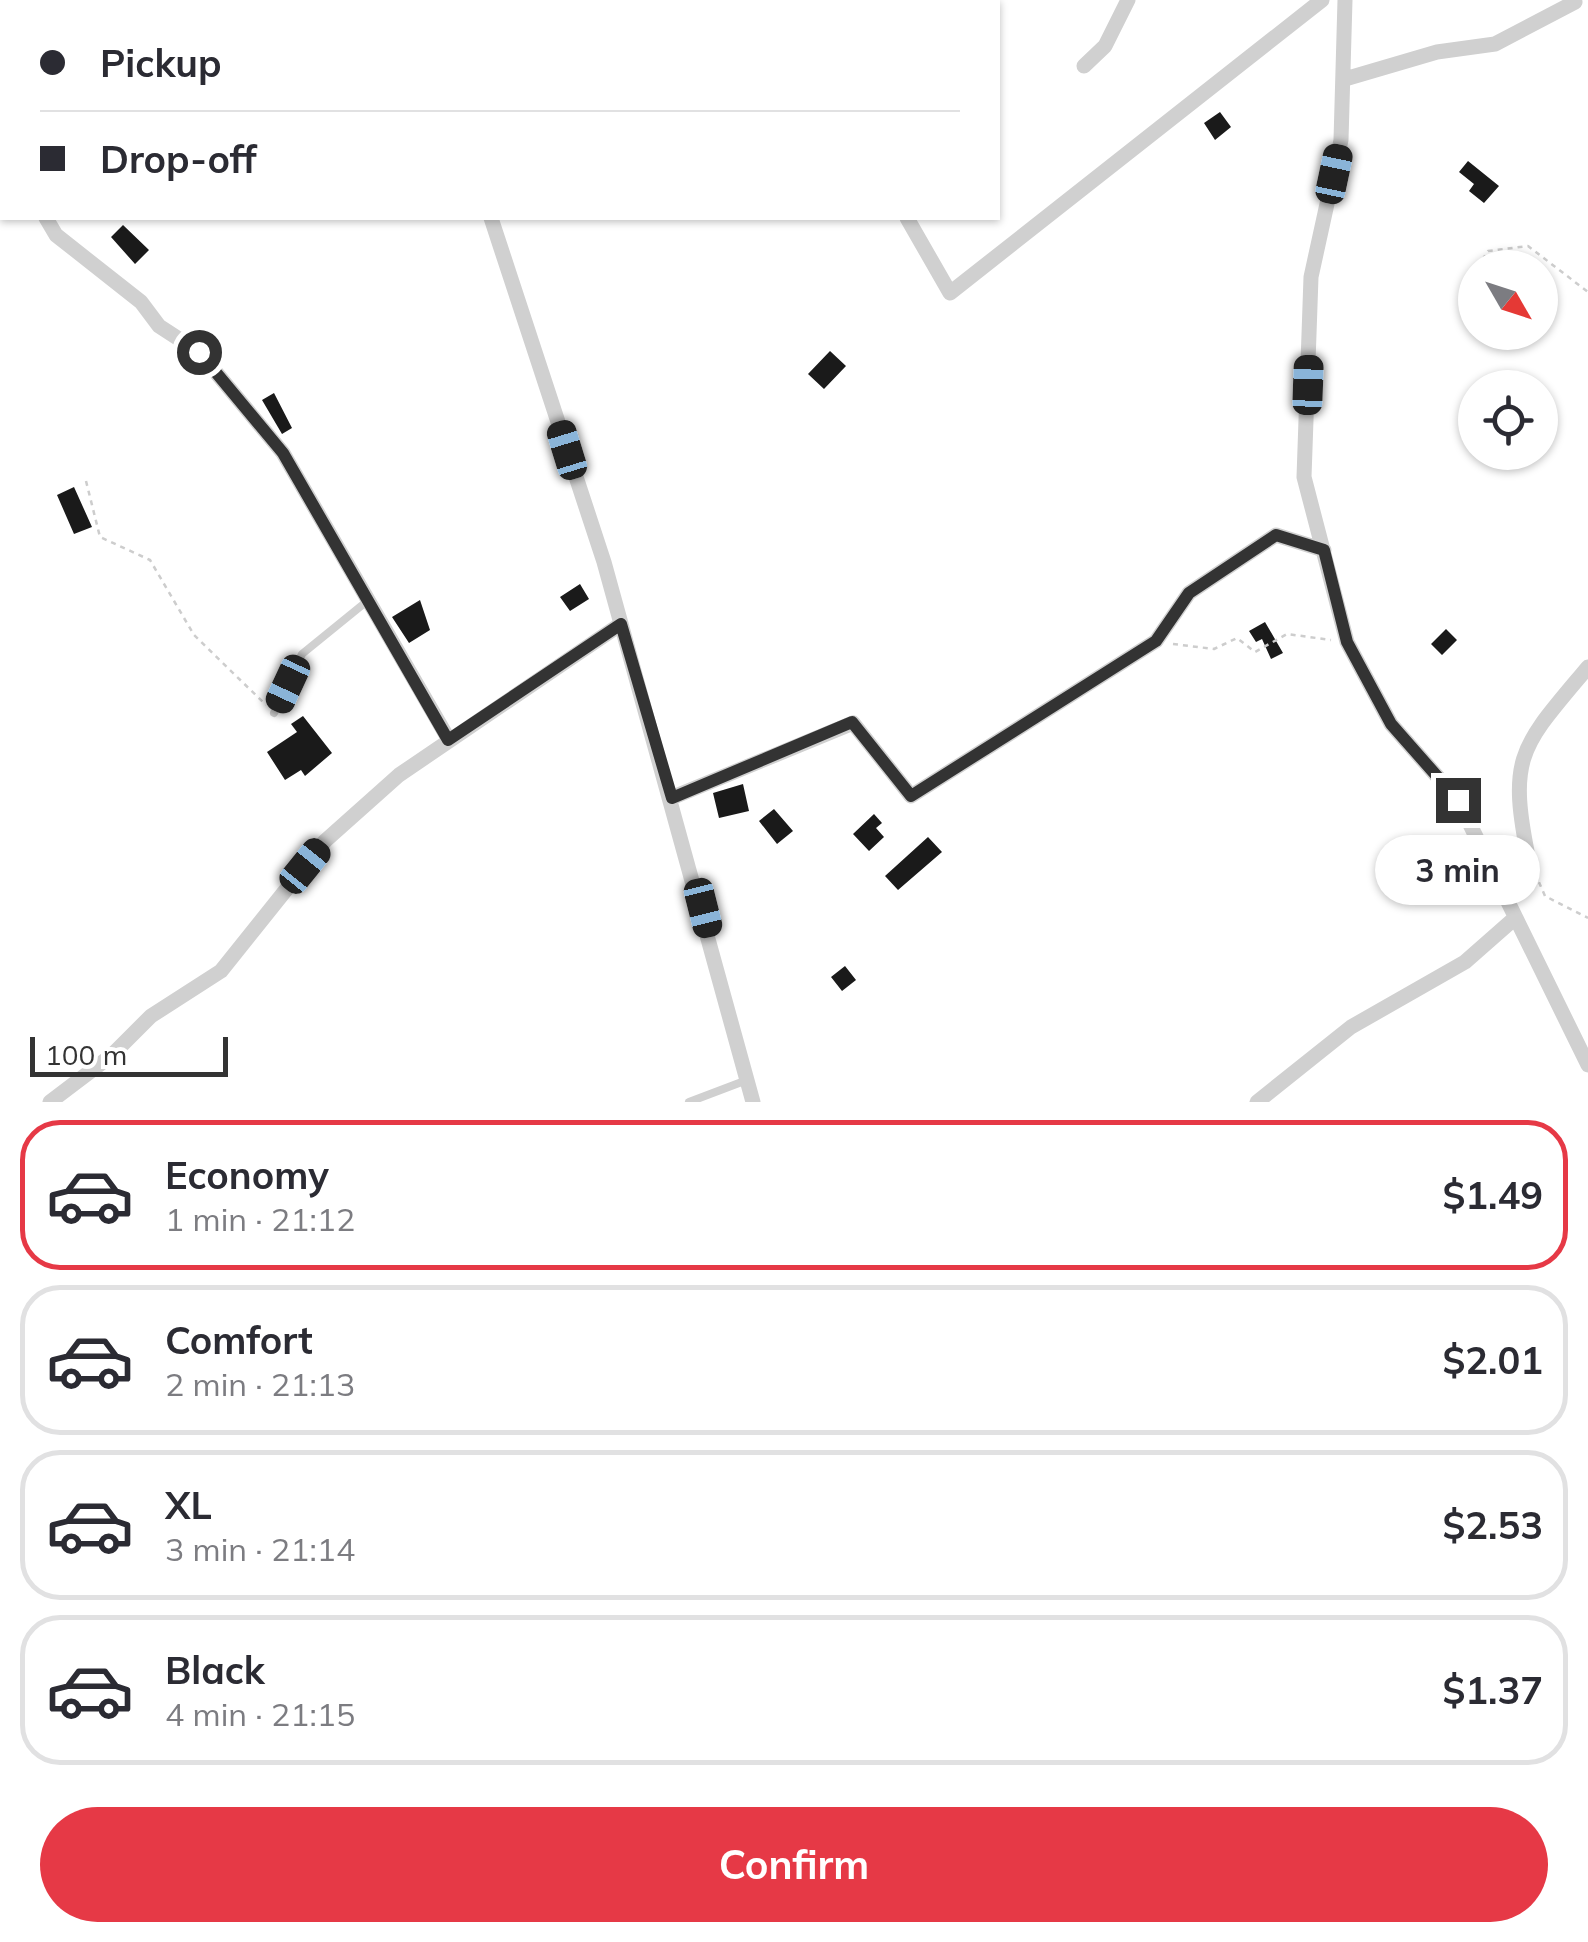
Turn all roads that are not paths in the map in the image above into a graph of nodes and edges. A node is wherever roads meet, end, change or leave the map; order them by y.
1 (1128, 0) edge
2 (1322, 0) edge
3 (1345, 0) edge
4 (1579, 4) edge
5 (1084, 66) dead end
6 (1345, 79) junction
7 (47, 220) edge
8 (492, 220) edge
9 (908, 220) edge
10 (1324, 550) junction
11 (366, 602) junction
12 (621, 624) junction
13 (1588, 667) edge
14 (274, 713) road end
15 (448, 740) junction
16 (672, 798) junction
17 (1500, 886) junction
18 (1515, 918) junction
19 (1588, 1065) edge
20 (747, 1080) junction
21 (50, 1102) edge
22 (689, 1102) edge
23 (753, 1102) edge
24 (1257, 1102) edge

1 - 5 street
2 - 9 street
3 - 6 street
4 - 6 street
6 - 10 street
7 - 11 street
8 - 12 street
10 - 16 street
10 - 17 street
11 - 14 lane
11 - 15 street
12 - 15 street
12 - 16 street
13 - 17 street
15 - 21 street
16 - 20 street
17 - 18 street
18 - 19 street
18 - 24 street
20 - 22 lane
20 - 23 street

